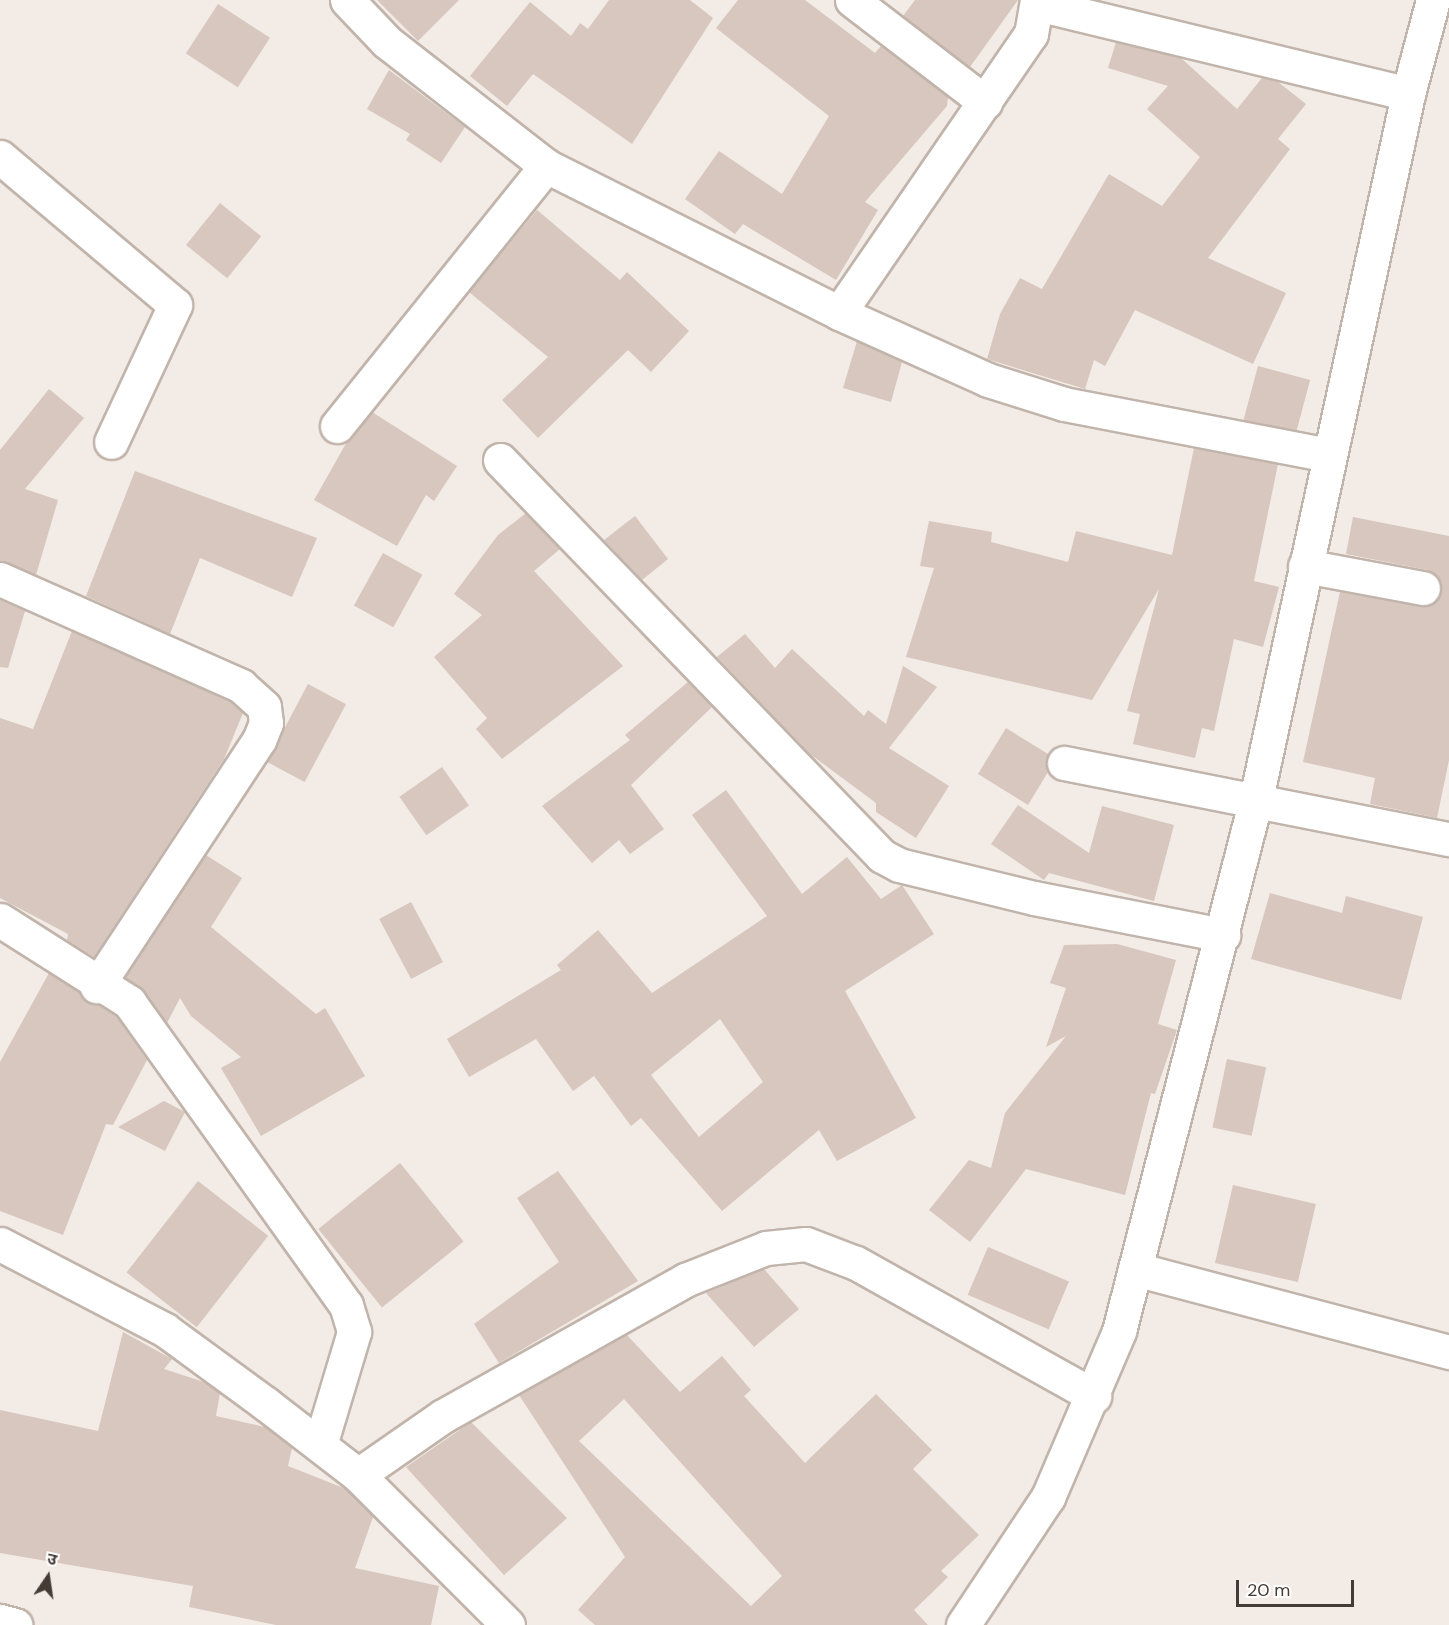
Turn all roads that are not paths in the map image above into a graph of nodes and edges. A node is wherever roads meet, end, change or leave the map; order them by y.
1 (347, 0) edge
2 (852, 0) edge
3 (1434, 0) edge
4 (1037, 2) edge
5 (1408, 94) junction
6 (985, 102) junction
7 (0, 157) edge
8 (546, 165) junction
9 (839, 312) junction
10 (337, 426) dead end
11 (111, 442) dead end
12 (1329, 455) junction
13 (500, 460) dead end
14 (1305, 566) junction
15 (0, 579) edge
16 (1423, 588) dead end
17 (1064, 763) dead end
18 (1256, 799) junction
19 (1449, 839) edge
20 (0, 920) edge
21 (1222, 935) junction
22 (97, 986) junction
23 (0, 1244) edge
24 (1135, 1269) junction
25 (1449, 1352) edge
26 (1094, 1396) junction
27 (320, 1445) junction
28 (358, 1475) junction
29 (0, 1621) edge
30 (15, 1625) edge
31 (507, 1625) edge
32 (963, 1625) edge

1 - 8 street
2 - 6 street
3 - 5 street
4 - 5 street
4 - 6 street
5 - 12 street
6 - 9 street
7 - 11 street
8 - 9 street
8 - 10 street
9 - 12 street
12 - 14 street
13 - 21 street
14 - 16 street
14 - 18 street
15 - 22 street
17 - 18 street
18 - 19 street
18 - 21 street
20 - 22 street
21 - 24 street
22 - 27 street
23 - 27 street
24 - 25 street
24 - 26 street
26 - 28 street
26 - 32 street
27 - 28 street
28 - 31 street
29 - 30 street

